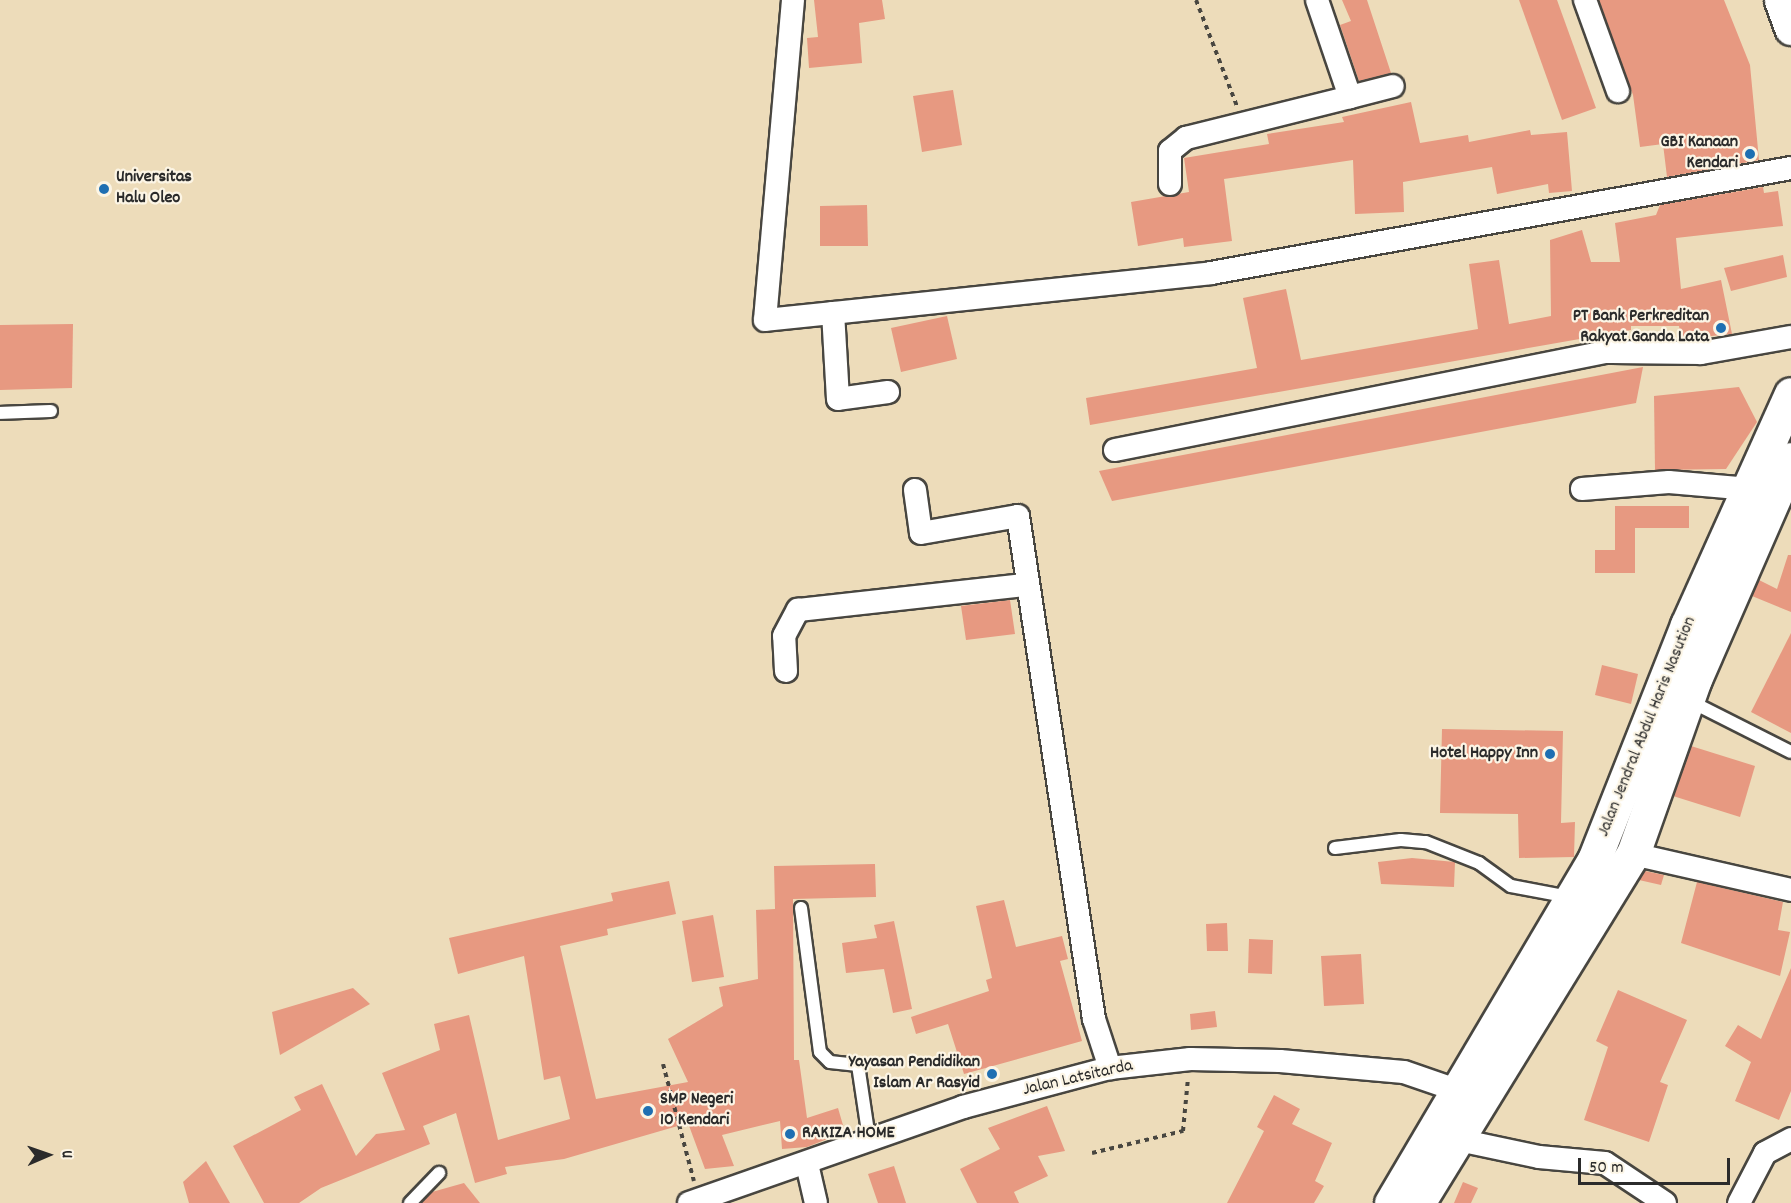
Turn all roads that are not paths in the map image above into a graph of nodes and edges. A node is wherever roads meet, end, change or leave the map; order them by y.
1 (794, 0) edge
2 (1317, 0) edge
3 (1584, 0) edge
4 (1393, 86) dead end
5 (1618, 91) dead end
6 (1350, 97) junction
7 (1791, 168) edge
8 (1170, 184) dead end
9 (833, 313) junction
10 (1791, 337) edge
11 (888, 392) dead end
12 (1791, 394) edge
13 (51, 411) dead end
14 (0, 414) edge
15 (1115, 450) dead end
16 (1791, 459) edge
17 (1582, 489) dead end
18 (1750, 489) junction
19 (915, 490) dead end
20 (1025, 585) junction
21 (786, 671) dead end
22 (1687, 700) junction
23 (1791, 752) edge
24 (1335, 848) dead end
25 (1633, 854) junction
26 (1791, 890) edge
27 (1574, 897) junction
28 (801, 908) dead end
29 (1110, 1068) junction
30 (1467, 1093) junction
31 (1791, 1138) edge
32 (1455, 1139) junction
33 (869, 1140) junction
34 (807, 1164) junction
35 (439, 1173) dead end
36 (694, 1201) edge
37 (411, 1203) edge
38 (816, 1203) edge
39 (1391, 1203) edge
40 (1418, 1203) edge
41 (1665, 1203) edge
42 (1739, 1203) edge

1 - 9 street
2 - 6 street
3 - 5 street
4 - 6 street
6 - 8 street
7 - 9 street
9 - 11 street
10 - 15 street
12 - 18 highway, Jalan Jendral Abdul Haris Nasution
13 - 14 lane
16 - 22 highway, Jalan Jendral Abdul Haris Nasution
17 - 18 street
18 - 27 highway, Jalan Jendral Abdul Haris Nasution
19 - 20 street
20 - 21 street
20 - 29 street
22 - 23 lane
22 - 25 highway, Jalan Jendral Abdul Haris Nasution
24 - 27 lane
25 - 26 street
25 - 30 highway, Jalan Jendral Abdul Haris Nasution
27 - 30 highway, Jalan Jendral Abdul Haris Nasution
28 - 33 lane
29 - 30 street, Jalan Latsitarda
29 - 33 street, Jalan Latsitarda
30 - 32 highway, Jalan Jendral Abdul Haris Nasution
30 - 39 highway, Jalan Jendral Abdul Haris Nasution
31 - 42 street
32 - 40 highway, Jalan Jendral Abdul Haris Nasution
32 - 41 street
33 - 34 street, Jalan Latsitarda
34 - 36 street, Jalan Latsitarda
34 - 38 street
35 - 37 lane

